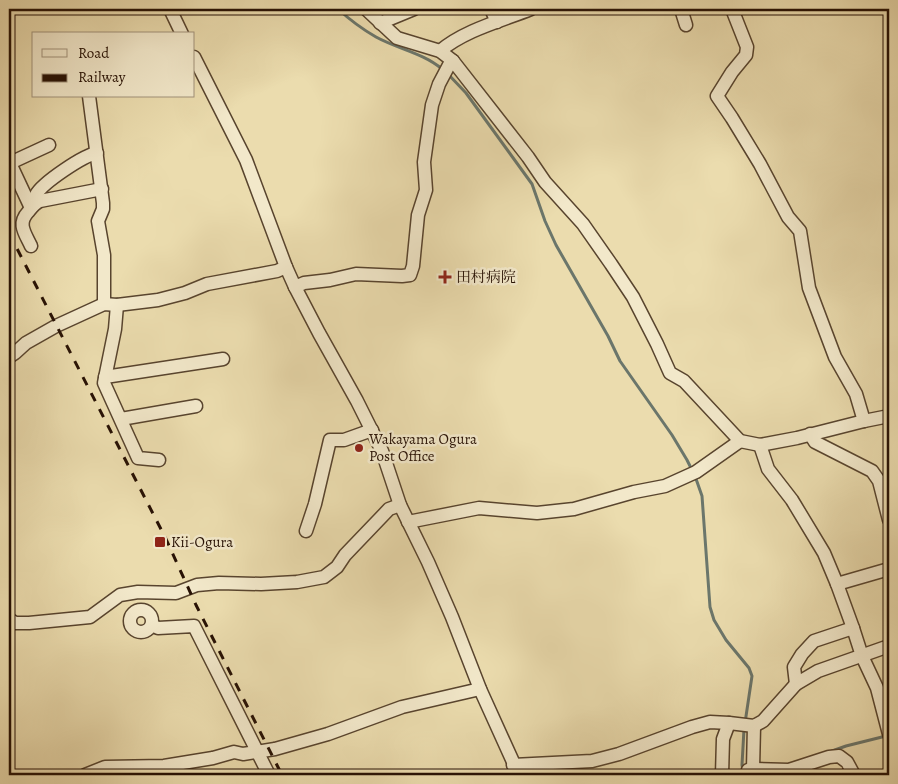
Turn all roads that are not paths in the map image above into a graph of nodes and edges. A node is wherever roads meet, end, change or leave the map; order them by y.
1 (170, 9) edge
2 (366, 9) edge
3 (414, 9) edge
4 (491, 9) edge
5 (531, 9) edge
6 (681, 9) edge
7 (732, 9) edge
8 (496, 22) junction
9 (380, 23) junction
10 (686, 25) dead end
11 (181, 32) edge
12 (440, 51) junction
13 (195, 60) edge
14 (451, 63) junction
15 (89, 98) edge
16 (49, 145) dead end
17 (97, 153) junction
18 (9, 162) edge
19 (102, 189) junction
20 (33, 206) junction
21 (31, 246) dead end
22 (286, 267) junction
23 (295, 287) junction
24 (111, 305) junction
25 (9, 357) edge
26 (223, 359) dead end
27 (105, 377) junction
28 (196, 406) dead end
29 (889, 416) edge
30 (121, 419) junction
31 (864, 421) junction
32 (372, 430) junction
33 (810, 434) junction
34 (740, 441) junction
35 (760, 445) junction
36 (159, 460) dead end
37 (400, 505) junction
38 (889, 520) edge
39 (408, 522) junction
40 (306, 531) dead end
41 (889, 568) edge
42 (837, 584) junction
43 (120, 595) junction
44 (9, 619) edge
45 (853, 628) junction
46 (889, 646) edge
47 (862, 656) junction
48 (796, 684) junction
49 (480, 688) junction
50 (732, 723) junction
51 (752, 726) junction
52 (889, 734) edge
53 (257, 752) junction
54 (516, 770) edge
55 (750, 771) edge
56 (85, 775) edge
57 (269, 775) edge
58 (722, 775) edge
59 (854, 775) edge

1 - 11 street
2 - 9 street
3 - 9 street
4 - 8 street
5 - 8 street
6 - 10 street
7 - 31 street
8 - 12 street
9 - 12 street
12 - 14 street
13 - 22 street
14 - 23 street
14 - 34 street
15 - 17 street
16 - 18 street
17 - 19 street
17 - 20 street
18 - 20 street
19 - 20 street
19 - 24 street
20 - 21 street
22 - 23 street
22 - 24 street
23 - 32 street
24 - 25 street
24 - 27 street
26 - 27 street
27 - 30 street
28 - 30 street
29 - 31 street
30 - 36 street
31 - 33 street
32 - 37 street
32 - 40 street
33 - 35 street
33 - 38 street
34 - 35 street
34 - 39 street
35 - 42 street
37 - 39 street
37 - 43 street
39 - 49 street
41 - 42 street
42 - 45 street
43 - 44 street
43 - 53 street
45 - 47 street
45 - 48 street
46 - 47 street
47 - 48 street
47 - 52 street
48 - 51 street
49 - 53 street
49 - 54 street
50 - 51 street
50 - 54 street
50 - 58 street
51 - 55 street
53 - 56 street
53 - 57 street
55 - 59 street

